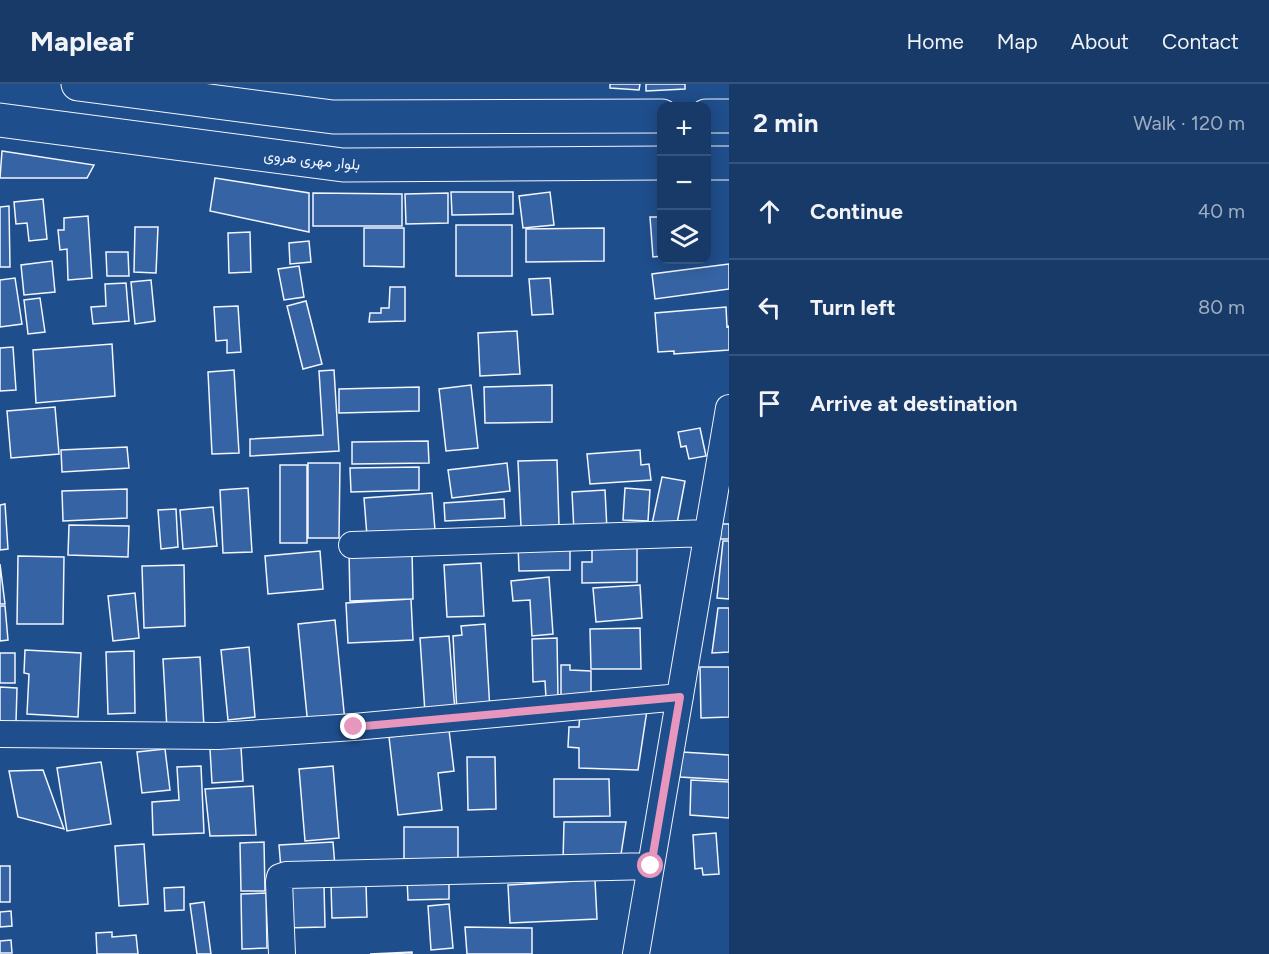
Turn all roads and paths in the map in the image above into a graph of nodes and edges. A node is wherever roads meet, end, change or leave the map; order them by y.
1 (78, 84) edge
2 (213, 93) edge
3 (657, 116) edge
4 (711, 116) edge
5 (729, 116) edge
6 (0, 120) edge
7 (711, 163) edge
8 (729, 163) edge
9 (657, 164) edge
10 (729, 408) edge
11 (708, 533) junction
12 (352, 545) dead end
13 (680, 697) junction
14 (0, 734) edge
15 (651, 866) junction
16 (282, 954) edge
17 (636, 954) edge

1 - 2 highway
2 - 3 highway
4 - 5 highway
6 - 9 highway, بلوار مهری هروی
7 - 8 highway
10 - 11 street
11 - 12 street
11 - 13 street
13 - 14 street
13 - 15 street
15 - 16 street
15 - 17 street

